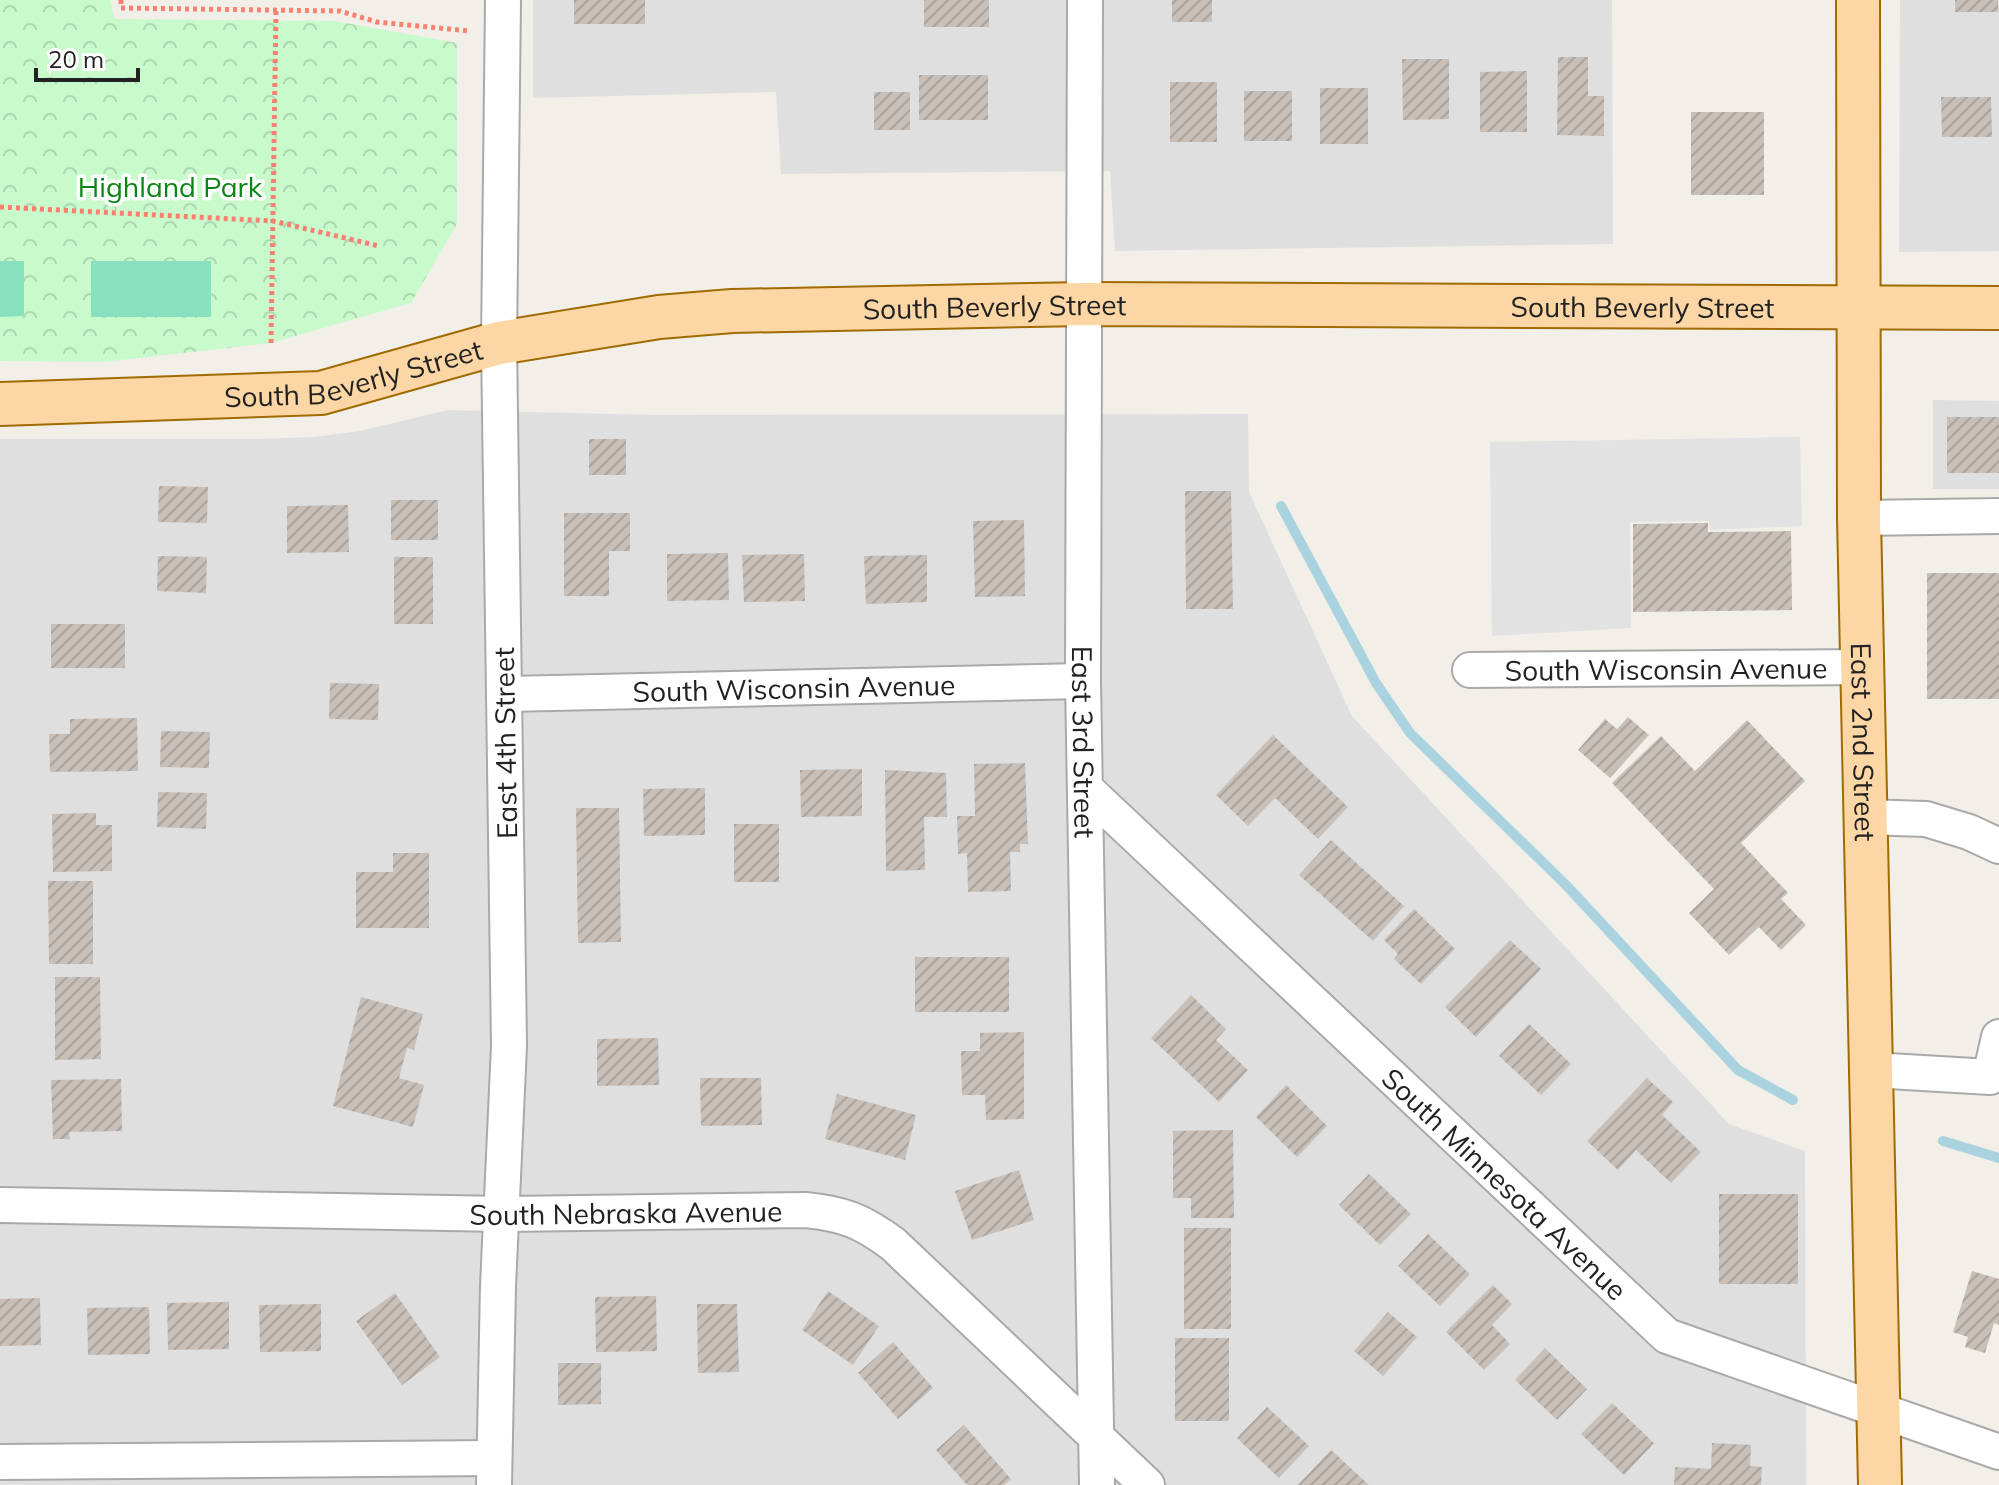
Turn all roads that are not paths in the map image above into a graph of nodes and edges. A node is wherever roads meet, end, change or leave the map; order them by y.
1 (503, 0) edge
2 (1085, 0) edge
3 (1858, 0) edge
4 (1085, 304) junction
5 (1859, 308) junction
6 (1999, 308) edge
7 (499, 343) junction
8 (0, 404) edge
9 (1999, 516) edge
10 (1859, 518) junction
11 (1861, 667) junction
12 (1470, 670) dead end
13 (1083, 681) junction
14 (504, 694) junction
15 (1087, 790) junction
16 (1864, 817) junction
17 (1999, 846) edge
18 (1999, 1037) edge
19 (1872, 1070) junction
20 (0, 1205) edge
21 (503, 1214) junction
22 (1880, 1410) junction
23 (1096, 1439) junction
24 (1999, 1452) edge
25 (0, 1462) edge
26 (494, 1472) edge
27 (1097, 1485) edge
28 (1147, 1485) edge
29 (1880, 1485) edge

1 - 7 street, East 4th Street
2 - 4 street, East 3rd Street
3 - 5 main road, East 2nd Street
4 - 5 main road, South Beverly Street
4 - 7 main road, South Beverly Street
4 - 13 street, East 3rd Street
5 - 6 main road, South Beverly Street
5 - 10 main road, East 2nd Street
7 - 8 main road, South Beverly Street
7 - 14 street, East 4th Street
9 - 10 street
10 - 11 main road, East 2nd Street
11 - 12 street, South Wisconsin Avenue
11 - 16 main road, East 2nd Street
13 - 14 street, South Wisconsin Avenue
13 - 15 street, East 3rd Street
14 - 21 street, East 4th Street
15 - 22 street, South Minnesota Avenue
15 - 23 street, East 3rd Street
16 - 17 street
16 - 19 main road, East 2nd Street
18 - 19 street
19 - 22 main road, East 2nd Street
20 - 21 street, South Nebraska Avenue
21 - 23 street, South Nebraska Avenue
21 - 26 street, East 4th Street
22 - 24 street, South Minnesota Avenue
22 - 29 main road, East 2nd Street
23 - 27 street, East 3rd Street
23 - 28 street, South Nebraska Avenue
25 - 26 street

